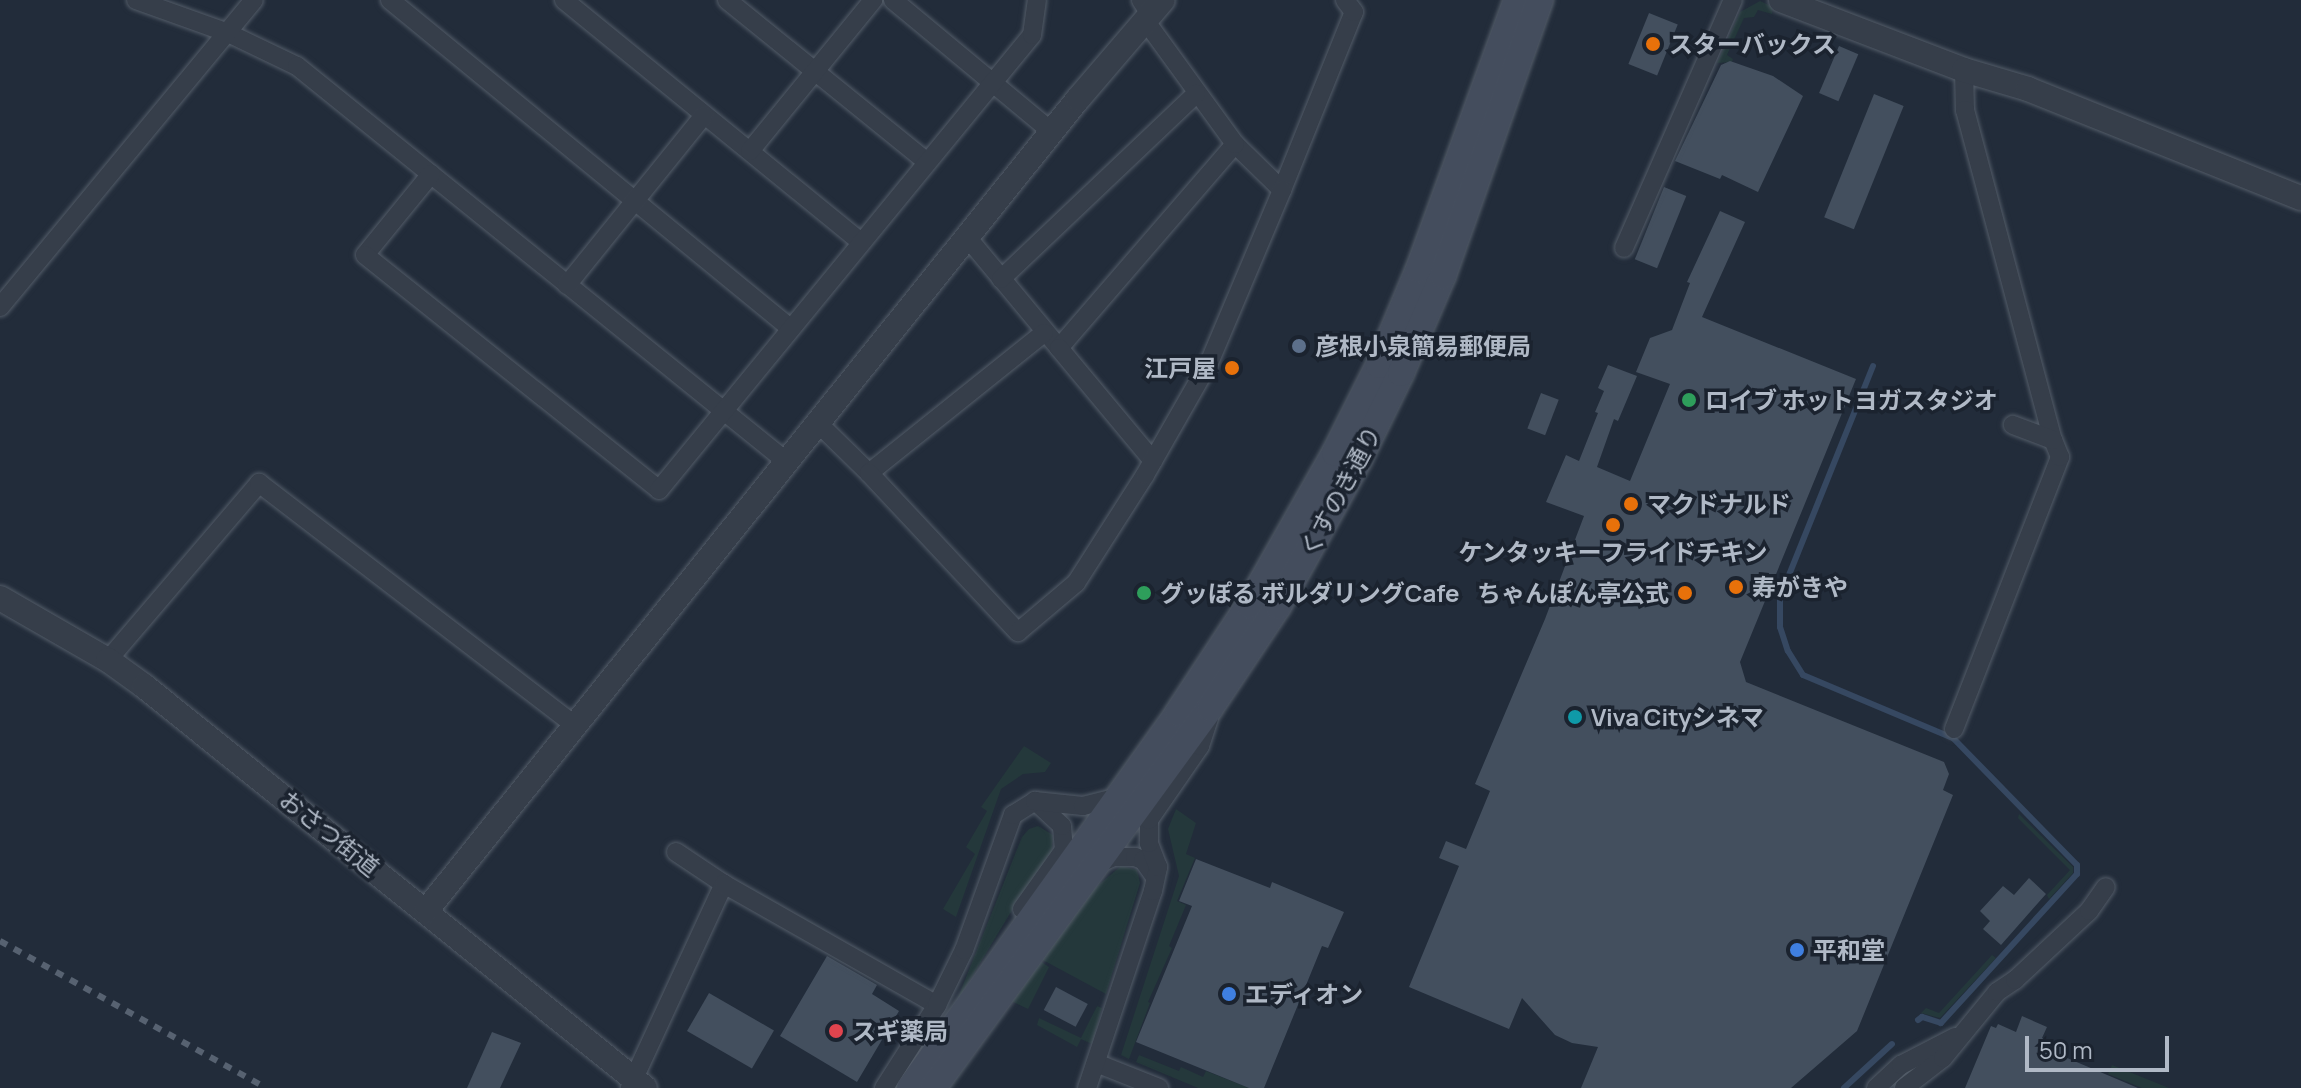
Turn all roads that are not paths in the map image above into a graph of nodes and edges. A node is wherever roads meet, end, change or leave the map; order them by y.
1 (136, 0) edge
2 (254, 0) edge
3 (390, 0) edge
4 (727, 0) edge
5 (873, 0) edge
6 (893, 0) edge
7 (1037, 0) edge
8 (1345, 0) edge
9 (1517, 0) edge
10 (1540, 0) edge
11 (1733, 0) edge
12 (1781, 0) edge
13 (568, 1) edge
14 (1150, 8) edge
15 (228, 33) junction
16 (1964, 70) junction
17 (815, 71) junction
18 (993, 82) junction
19 (1196, 94) junction
20 (704, 115) junction
21 (1052, 132) junction
22 (1235, 144) junction
23 (750, 151) junction
24 (927, 162) junction
25 (431, 174) junction
26 (1282, 190) junction
27 (2301, 198) edge
28 (636, 201) junction
29 (967, 237) junction
30 (861, 242) junction
31 (1624, 248) dead end
32 (1001, 279) junction
33 (567, 285) junction
34 (0, 307) edge
35 (790, 328) junction
36 (1044, 333) junction
37 (1059, 348) junction
38 (725, 413) junction
39 (819, 424) junction
40 (2013, 425) dead end
41 (2053, 440) junction
42 (1153, 461) junction
43 (787, 462) junction
44 (869, 473) junction
45 (0, 598) edge
46 (108, 660) junction
47 (1210, 708) junction
48 (576, 726) junction
49 (1954, 729) dead end
50 (1119, 797) junction
51 (1035, 801) junction
52 (676, 852) dead end
53 (1094, 865) junction
54 (1155, 877) junction
55 (724, 884) junction
56 (2106, 887) dead end
57 (426, 911) junction
58 (1002, 960) junction
59 (989, 993) junction
60 (937, 1005) junction
61 (1958, 1036) junction
62 (1096, 1063) junction
63 (636, 1085) edge
64 (884, 1088) edge
65 (910, 1088) edge
66 (933, 1088) edge
67 (1087, 1088) edge
68 (1159, 1088) edge
69 (1876, 1088) edge
70 (1904, 1088) edge

1 - 15 street
2 - 15 street
3 - 28 street
4 - 17 street
5 - 17 street
6 - 18 street
7 - 18 street
8 - 26 street
9 - 50 main road, くすのき通り
10 - 47 main road, くすのき通り
11 - 31 street
12 - 16 street
13 - 20 street
14 - 19 street
14 - 21 street
15 - 25 street
15 - 34 street
16 - 27 street
16 - 41 street
17 - 23 street
17 - 24 street
18 - 21 street
18 - 24 street
19 - 22 street
19 - 32 street
20 - 23 street
20 - 28 street
21 - 29 street
22 - 26 street
22 - 37 street
23 - 30 street
24 - 30 street
25 - 33 street
25 - 38 street
26 - 42 street
28 - 33 street
28 - 35 street
29 - 32 street
29 - 39 street
30 - 35 street
32 - 36 street
33 - 38 street
35 - 38 street
36 - 37 street
36 - 44 street
37 - 42 street
38 - 43 street
39 - 43 street
39 - 44 street
40 - 41 street
41 - 49 street
42 - 44 street
43 - 48 street
45 - 46 street, おさつ街道
46 - 48 street
46 - 57 street, おさつ街道
47 - 53 main road, くすのき通り
47 - 54 street
48 - 57 street
50 - 51 street
50 - 58 main road, くすのき通り
51 - 58 street
51 - 60 street
52 - 55 street
53 - 54 street
53 - 59 main road, くすのき通り
54 - 62 street
55 - 60 street
55 - 63 street
56 - 61 street
57 - 63 street, おさつ街道
58 - 59 main road, くすのき通り
59 - 65 main road, くすのき通り
59 - 66 main road, くすのき通り
60 - 64 street
61 - 69 street
61 - 70 street
62 - 67 street
62 - 68 street

